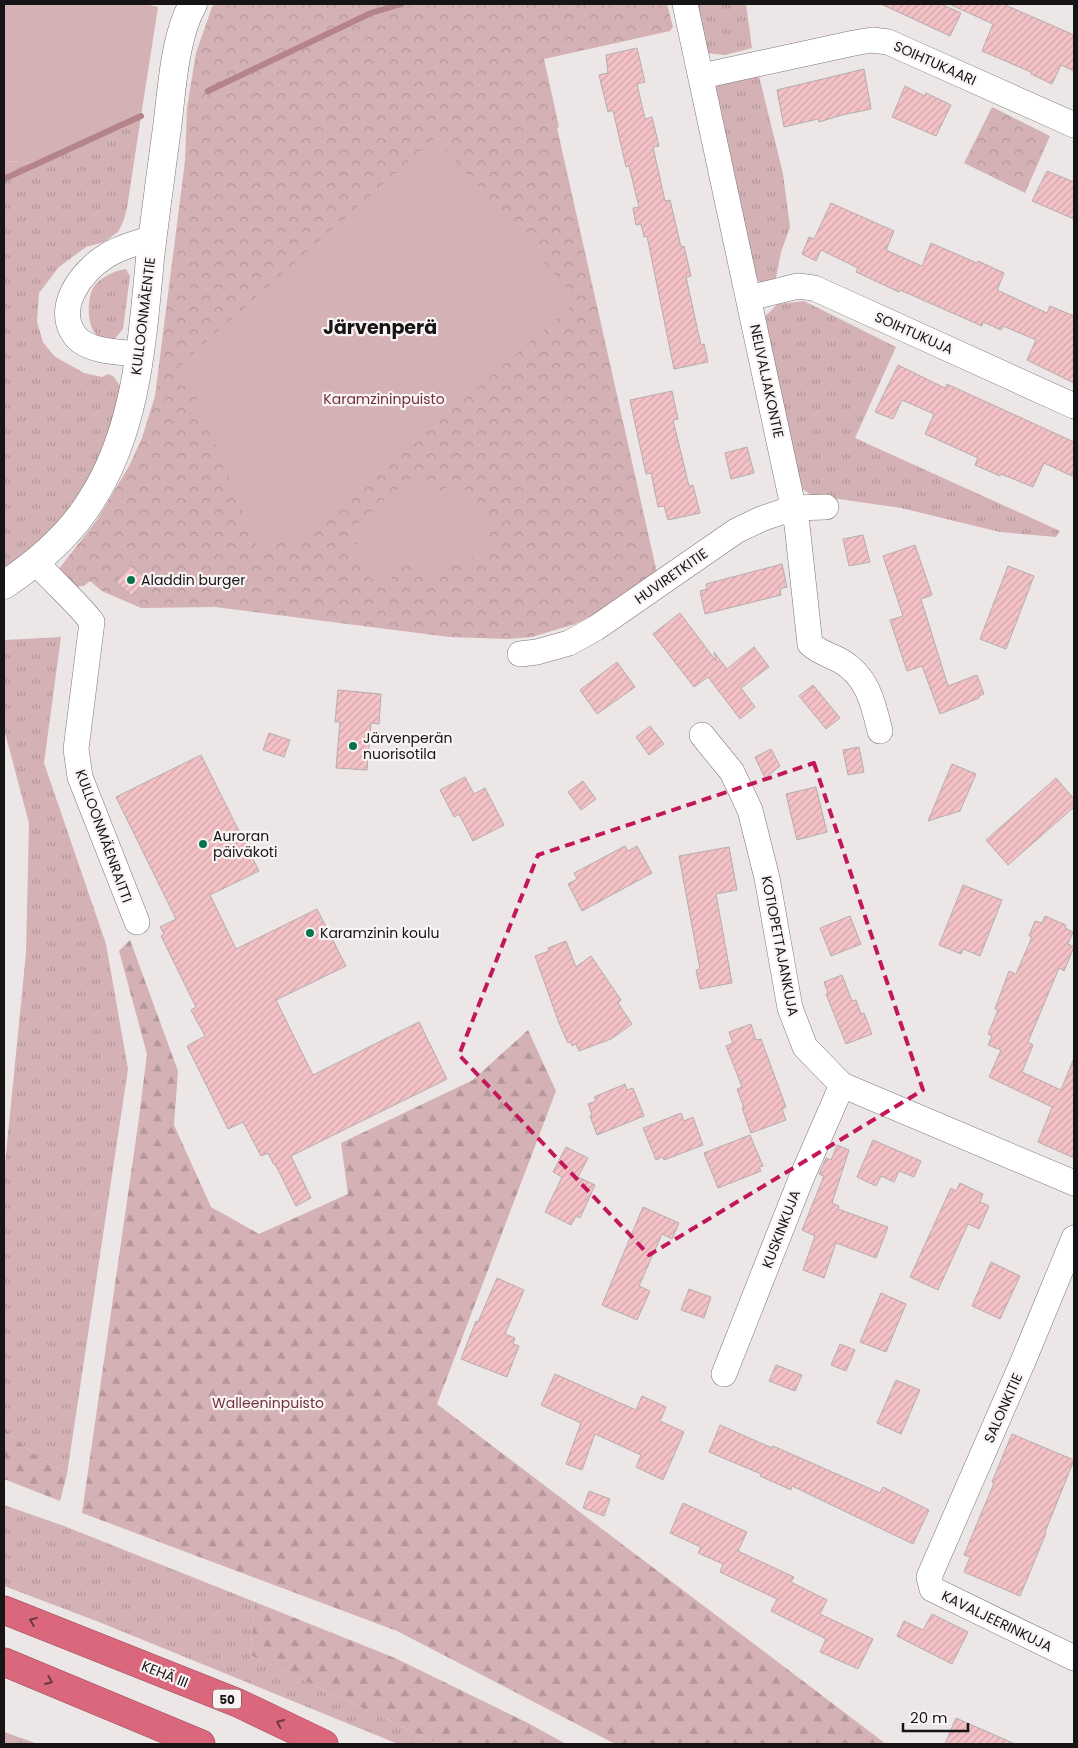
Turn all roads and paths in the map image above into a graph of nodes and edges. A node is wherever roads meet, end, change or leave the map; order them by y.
1 (193, 4) edge
2 (686, 4) edge
3 (702, 76) junction
4 (1074, 125) edge
5 (152, 238) junction
6 (749, 298) junction
7 (138, 354) junction
8 (1074, 406) edge
9 (826, 507) dead end
10 (793, 508) junction
11 (36, 562) junction
12 (4, 585) edge
13 (520, 654) dead end
14 (880, 731) dead end
15 (702, 735) dead end
16 (137, 922) dead end
17 (842, 1085) junction
18 (1074, 1182) edge
19 (1074, 1238) edge
20 (724, 1374) dead end
21 (929, 1577) joint
22 (4, 1610) edge
23 (1074, 1658) edge
24 (4, 1662) edge
25 (201, 1744) edge
26 (324, 1744) edge

1 - 5 street, KULLOONMÄENTIE
2 - 3 street, NELIVALJAKONTIE
3 - 4 street, SOIHTUKAARI
3 - 6 street, NELIVALJAKONTIE
5 - 7 street, KULLOONMÄENTIE
5 - 7 street
6 - 8 street, SOIHTUKUJA
6 - 10 street, NELIVALJAKONTIE
7 - 11 street, KULLOONMÄENTIE
9 - 10 street, HUVIRETKITIE
10 - 13 street, HUVIRETKITIE
10 - 14 street, NELIVALJAKONTIE
11 - 12 street, KULLOONMÄENTIE
11 - 16 street, KULLOONMÄENRAITTI
15 - 17 street, KOTIOPETTAJANKUJA
17 - 18 street, KOTIOPETTAJANKUJA
17 - 20 street, KUSKINKUJA
19 - 21 street, SALONKITIE
21 - 23 street, KAVALJEERINKUJA
26 -> 22 highway, KEHÄ III / 50
24 -> 25 highway

